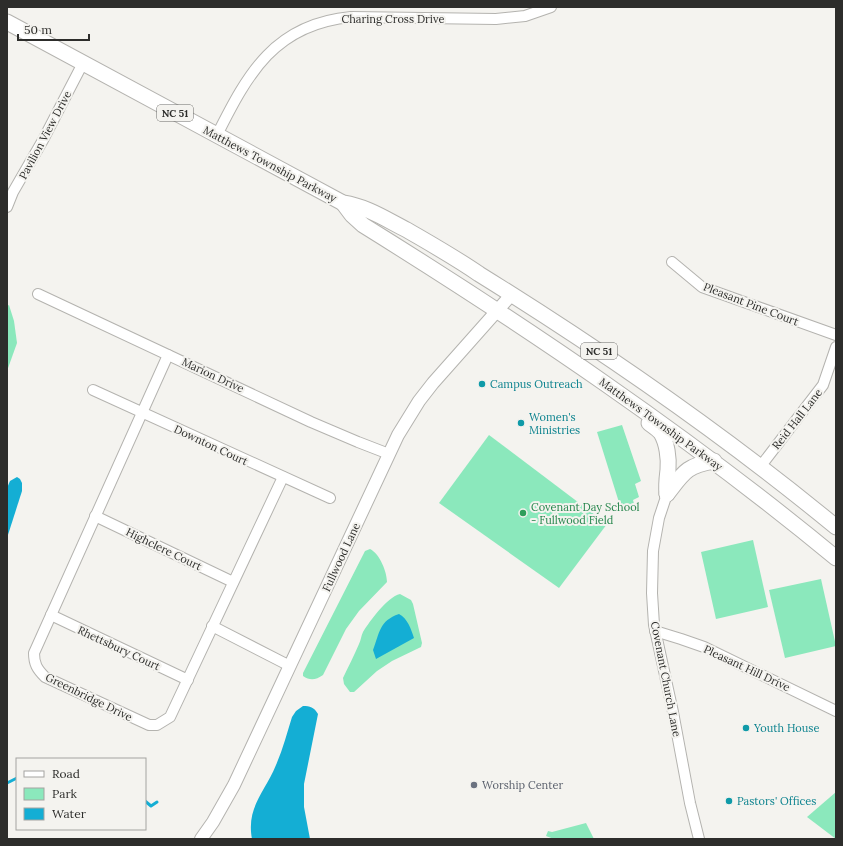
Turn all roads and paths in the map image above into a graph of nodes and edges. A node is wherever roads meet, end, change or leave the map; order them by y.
1 (551, 7) edge
2 (7, 22) edge
3 (83, 63) junction
4 (217, 135) junction
5 (344, 203) junction
6 (7, 207) edge
7 (672, 262) dead end
8 (38, 294) dead end
9 (512, 294) junction
10 (497, 310) junction
11 (836, 335) edge
12 (836, 346) edge
13 (168, 355) junction
14 (613, 389) junction
15 (93, 390) dead end
16 (143, 413) junction
17 (389, 454) junction
18 (714, 462) junction
19 (760, 467) junction
20 (283, 477) junction
21 (667, 494) junction
22 (330, 498) dead end
23 (95, 516) junction
24 (836, 527) edge
25 (836, 558) edge
26 (233, 582) junction
27 (51, 615) junction
28 (212, 626) junction
29 (655, 631) junction
30 (290, 666) junction
31 (188, 680) junction
32 (836, 711) edge
33 (201, 839) edge
34 (699, 839) edge

1 - 4 street, Charing Cross Drive
2 - 3 main road, Matthews Township Parkway / NC 51
3 - 4 main road, Matthews Township Parkway / NC 51
3 - 6 street, Pavilion View Drive
4 - 5 main road, Matthews Township Parkway / NC 51
5 - 9 main road, Matthews Township Parkway / NC 51
5 - 10 main road, Matthews Township Parkway / NC 51
7 - 11 street, Pleasant Pine Court
8 - 13 street, Marion Drive
9 - 10 street, Fullwood Lane
9 - 19 main road, Matthews Township Parkway / NC 51
10 - 14 main road, Matthews Township Parkway / NC 51
10 - 17 street, Fullwood Lane
12 - 19 street, Reid Hall Lane
13 - 16 street, Greenbridge Drive
13 - 17 street, Marion Drive
14 - 18 main road, Matthews Township Parkway / NC 51
14 - 21 main road
15 - 16 street, Downton Court
16 - 20 street, Downton Court
16 - 23 street, Greenbridge Drive
17 - 30 street, Fullwood Lane
18 - 21 main road
18 - 25 main road, Matthews Township Parkway / NC 51
19 - 24 main road, Matthews Township Parkway / NC 51
20 - 22 street, Downton Court
20 - 26 street, Greenbridge Drive
21 - 29 street, Covenant Church Lane
23 - 26 street, Highclere Court
23 - 27 street, Greenbridge Drive
26 - 28 street, Greenbridge Drive
27 - 31 street, Rhettsbury Court
27 - 31 street, Greenbridge Drive
28 - 30 street
28 - 31 street, Greenbridge Drive
29 - 32 street, Pleasant Hill Drive
29 - 34 street, Covenant Church Lane
30 - 33 street, Fullwood Lane

